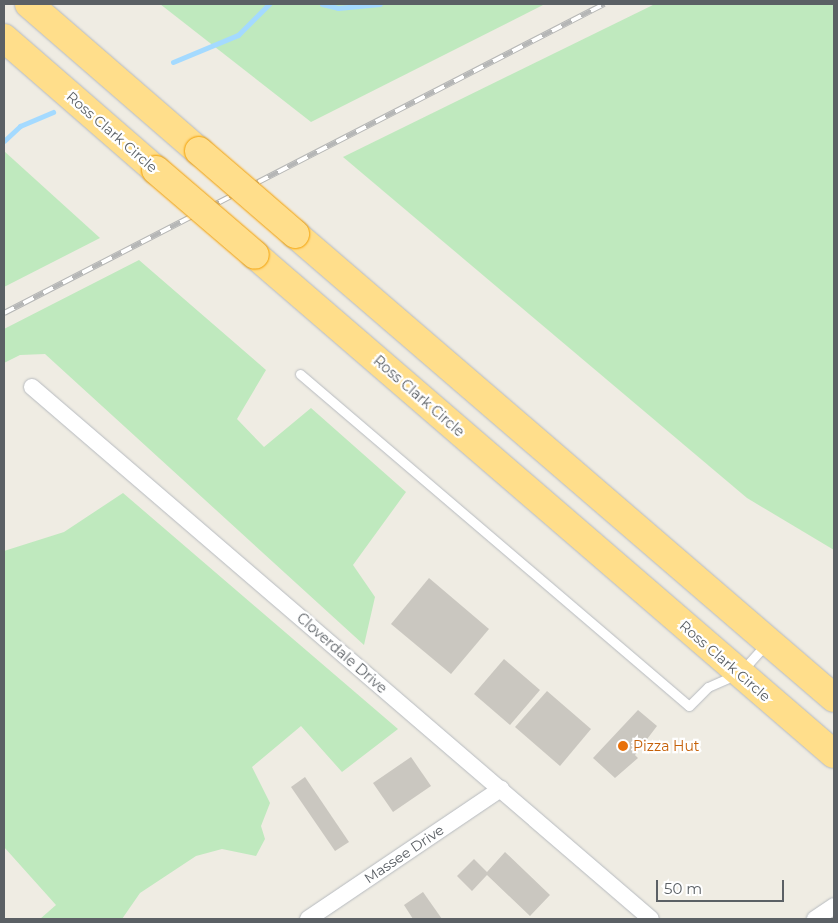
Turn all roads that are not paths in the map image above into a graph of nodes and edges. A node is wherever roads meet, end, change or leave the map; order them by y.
1 (29, 4) edge
2 (4, 38) edge
3 (300, 374) dead end
4 (32, 387) dead end
5 (768, 641) junction
6 (740, 673) junction
7 (834, 698) edge
8 (834, 754) edge
9 (501, 789) junction
10 (834, 906) edge
11 (308, 919) edge
12 (651, 919) edge
13 (815, 919) edge

1 - 5 highway, bridge
2 - 6 highway, Ross Clark Circle, bridge
3 - 6 lane
4 - 9 street, Cloverdale Drive
5 - 6 lane
5 - 7 highway
6 - 8 highway, Ross Clark Circle
9 - 11 street, Massee Drive
9 - 12 street, Cloverdale Drive
10 - 13 street

